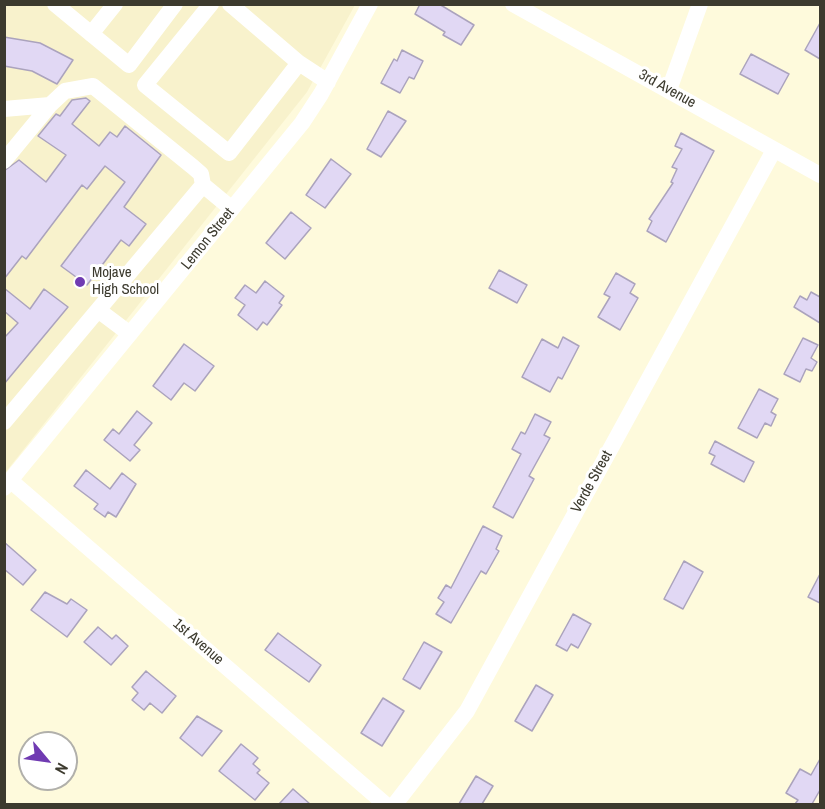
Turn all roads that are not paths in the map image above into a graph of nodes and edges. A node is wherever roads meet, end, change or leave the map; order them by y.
1 (115, 4) edge
2 (175, 4) edge
3 (211, 4) edge
4 (230, 4) edge
5 (370, 4) edge
6 (513, 4) edge
7 (700, 4) edge
8 (61, 6) edge
9 (92, 34) junction
10 (298, 63) junction
11 (328, 82) junction
12 (669, 90) junction
13 (50, 105) junction
14 (4, 109) edge
15 (774, 150) junction
16 (4, 161) edge
17 (820, 175) edge
18 (203, 185) junction
19 (232, 209) junction
20 (98, 310) junction
21 (130, 334) junction
22 (4, 422) edge
23 (6, 485) edge
24 (385, 804) edge
25 (395, 804) edge

1 - 9 street
2 - 9 street
3 - 10 street
4 - 10 street
5 - 11 street, Lemon Street
6 - 12 street, 3rd Avenue
7 - 12 street
8 - 9 street
10 - 11 street
11 - 19 street, Lemon Street
12 - 15 street, 3rd Avenue
13 - 14 street
13 - 16 street
13 - 18 street
15 - 17 street, 3rd Avenue
15 - 25 street, Verde Street
18 - 19 street
18 - 20 street
19 - 21 street, Lemon Street
20 - 21 street
20 - 22 street
21 - 23 street, Lemon Street
23 - 24 street, 1st Avenue

